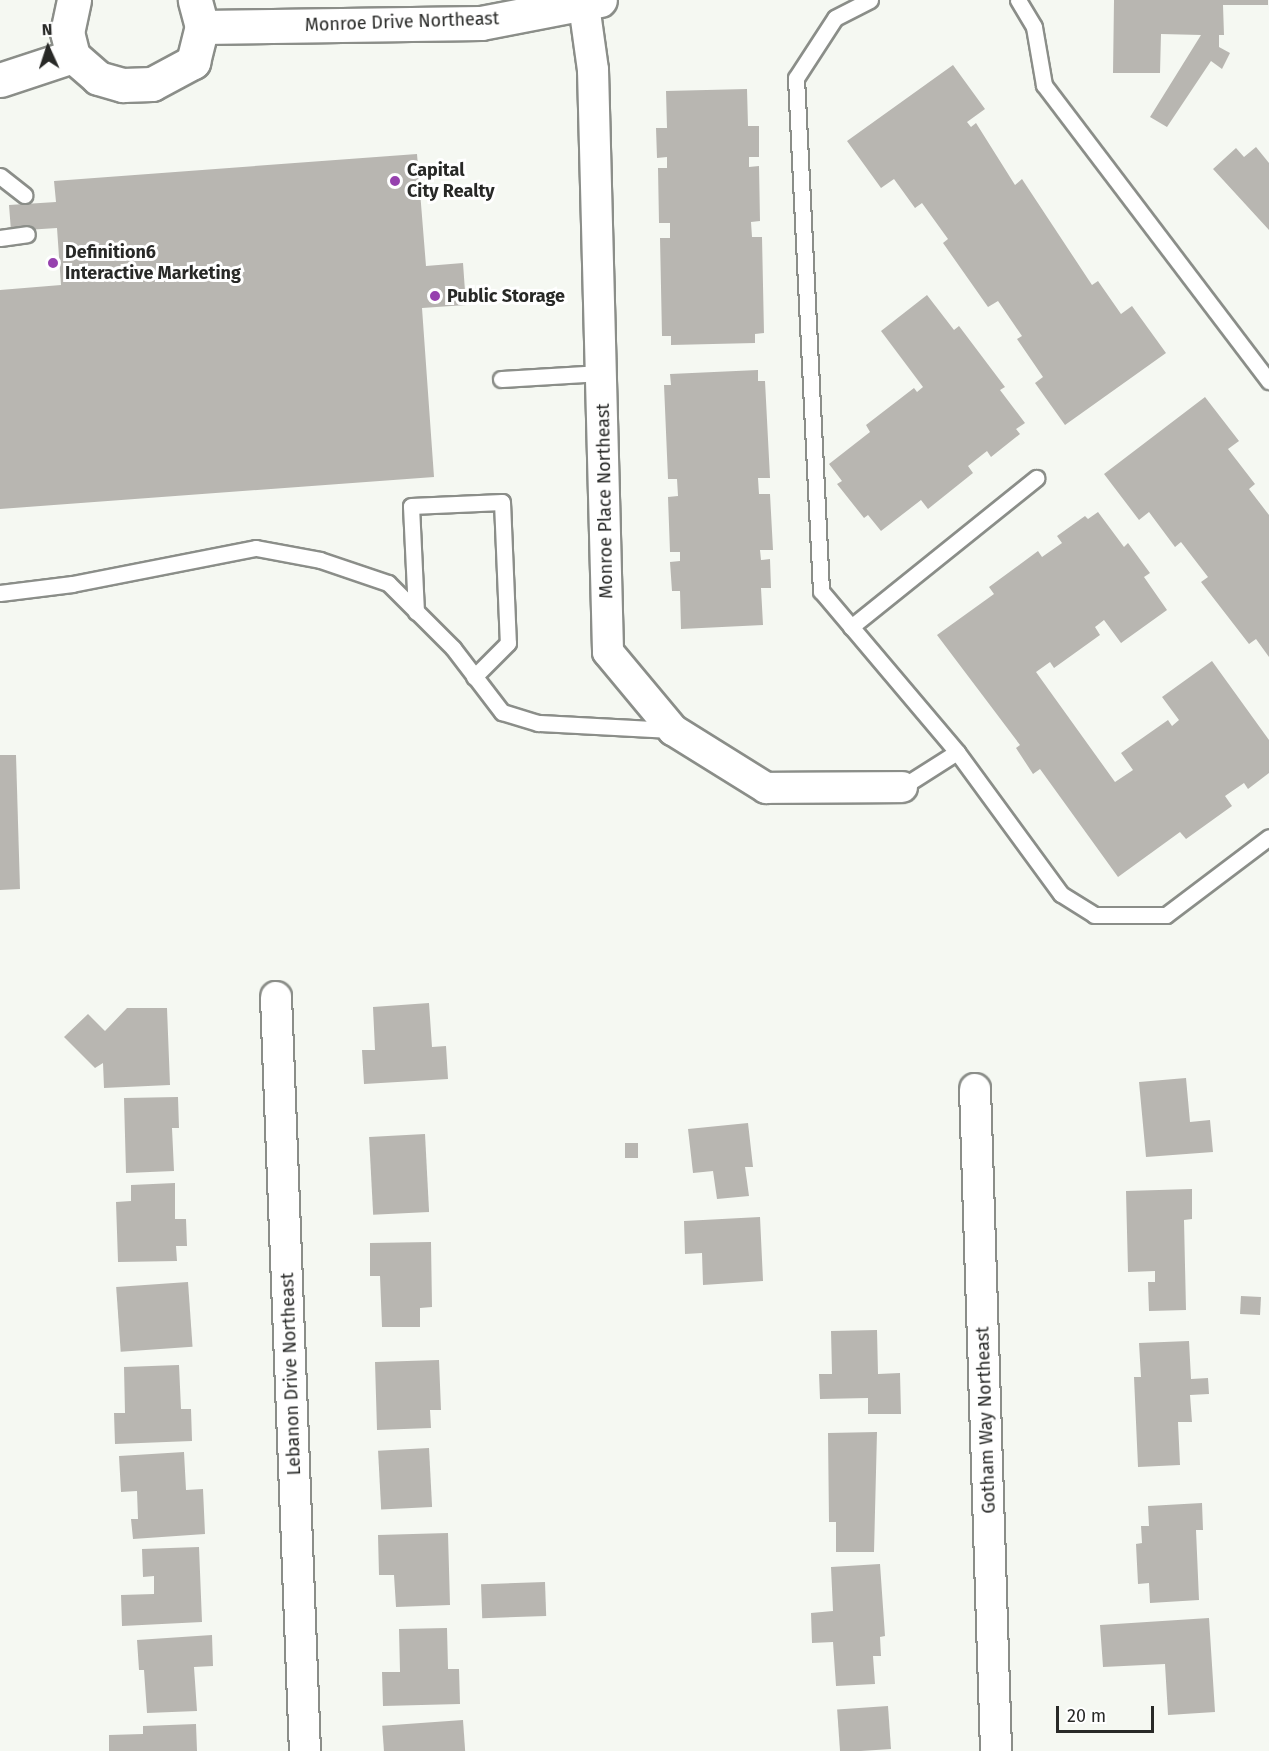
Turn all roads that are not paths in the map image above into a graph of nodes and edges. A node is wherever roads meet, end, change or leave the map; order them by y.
1 (74, 0) edge
2 (870, 0) edge
3 (1018, 0) edge
4 (592, 2) edge
5 (198, 13) edge
6 (72, 56) junction
7 (0, 80) edge
8 (0, 176) edge
9 (24, 195) dead end
10 (27, 234) dead end
11 (0, 238) edge
12 (602, 373) junction
13 (501, 379) dead end
14 (1269, 381) edge
15 (1036, 478) dead end
16 (0, 593) edge
17 (417, 612) junction
18 (851, 627) junction
19 (474, 677) junction
20 (673, 730) junction
21 (957, 752) junction
22 (902, 787) joint
23 (1269, 837) edge
24 (276, 997) dead end
25 (975, 1089) dead end
26 (305, 1751) edge
27 (996, 1751) edge

1 - 6 main road
2 - 18 lane
3 - 14 lane
4 - 5 main road, Monroe Drive Northeast
4 - 12 street, Monroe Place Northeast
5 - 6 main road, Monroe Drive Northeast
6 - 7 main road
8 - 9 lane
10 - 11 lane
12 - 13 lane
12 - 20 street, Monroe Place Northeast
15 - 18 lane
16 - 17 lane
17 - 19 lane
17 - 19 lane
18 - 21 lane
19 - 20 lane
20 - 22 street, Monroe Place Northeast
21 - 22 lane
21 - 23 lane
24 - 26 street, Lebanon Drive Northeast
25 - 27 street, Gotham Way Northeast

